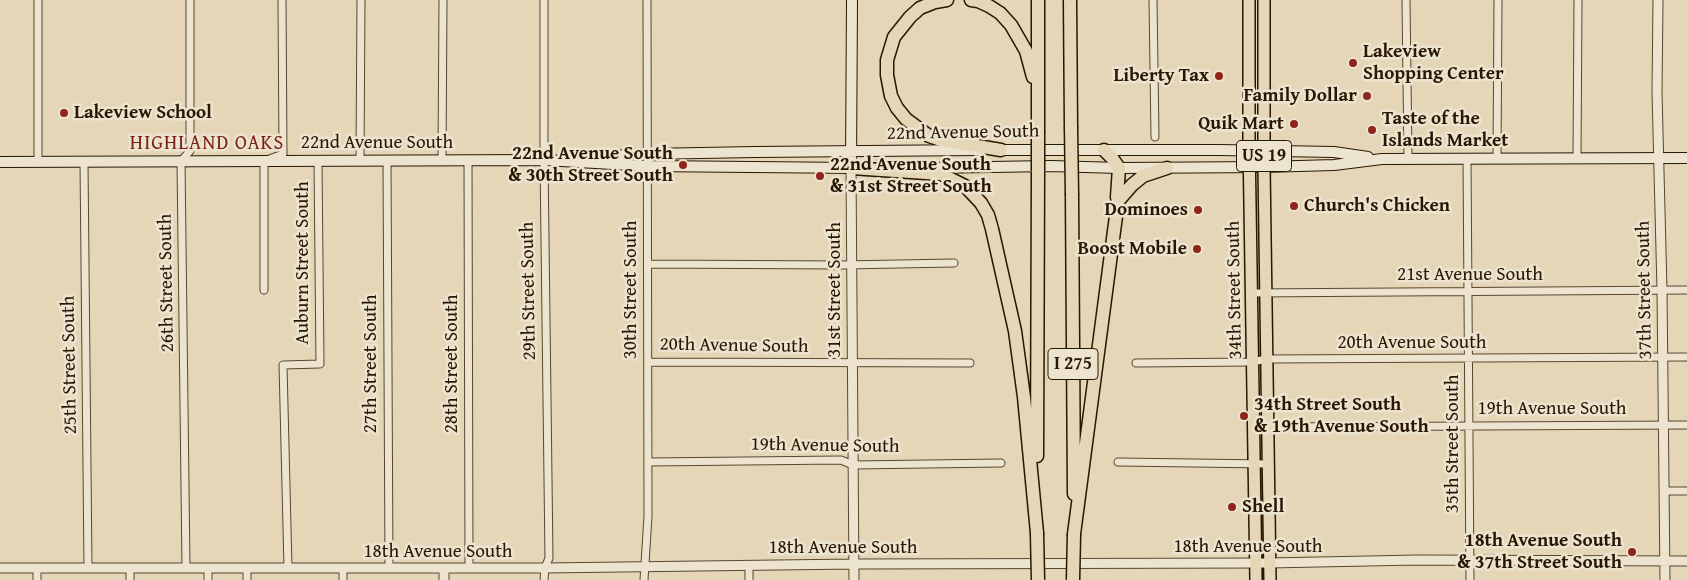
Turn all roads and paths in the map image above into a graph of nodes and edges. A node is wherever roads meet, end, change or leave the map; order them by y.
1 (38, 0) edge
2 (190, 0) edge
3 (282, 0) edge
4 (361, 0) edge
5 (443, 0) edge
6 (544, 0) edge
7 (647, 0) edge
8 (852, 0) edge
9 (948, 0) edge
10 (971, 0) edge
11 (1038, 0) edge
12 (1070, 0) edge
13 (1153, 0) edge
14 (1249, 0) edge
15 (1264, 0) edge
16 (1406, 0) edge
17 (1498, 0) edge
18 (1578, 0) edge
19 (1658, 0) edge
20 (1038, 92) junction
21 (1155, 137) dead end
22 (1001, 150) junction
23 (1104, 150) junction
24 (1250, 151) junction
25 (1264, 151) junction
26 (851, 152) junction
27 (648, 154) junction
28 (1408, 158) junction
29 (1467, 158) junction
30 (1497, 158) junction
31 (1578, 158) junction
32 (1660, 158) junction
33 (1687, 158) edge
34 (1382, 159) junction
35 (442, 160) junction
36 (468, 160) junction
37 (544, 160) junction
38 (181, 161) junction
39 (264, 161) junction
40 (318, 161) junction
41 (360, 161) junction
42 (387, 161) junction
43 (0, 162) edge
44 (38, 162) junction
45 (84, 162) junction
46 (648, 166) junction
47 (1250, 167) junction
48 (1264, 167) junction
49 (851, 168) junction
50 (1119, 168) junction
51 (1166, 168) junction
52 (1118, 201) junction
53 (954, 263) dead end
54 (648, 264) junction
55 (853, 265) junction
56 (264, 290) dead end
57 (1662, 290) junction
58 (1687, 290) edge
59 (1468, 291) junction
60 (1266, 292) junction
61 (1252, 293) junction
62 (1662, 357) junction
63 (1687, 357) edge
64 (1266, 359) junction
65 (1469, 359) junction
66 (648, 362) junction
67 (1253, 362) junction
68 (970, 363) dead end
69 (1136, 363) dead end
70 (853, 364) junction
71 (1664, 425) junction
72 (1687, 425) edge
73 (1469, 426) junction
74 (1267, 427) junction
75 (648, 462) junction
76 (1118, 462) dead end
77 (1001, 463) dead end
78 (1254, 464) junction
79 (1268, 464) junction
80 (853, 465) junction
81 (1664, 491) junction
82 (1687, 491) edge
83 (1037, 533) junction
84 (1074, 534) junction
85 (1470, 560) junction
86 (1687, 561) edge
87 (1665, 562) junction
88 (1256, 563) junction
89 (1269, 563) junction
90 (854, 564) junction
91 (749, 565) junction
92 (644, 566) junction
93 (0, 568) edge
94 (37, 568) junction
95 (88, 568) junction
96 (130, 568) junction
97 (186, 568) junction
98 (208, 568) junction
99 (247, 568) junction
100 (288, 568) junction
101 (343, 568) junction
102 (389, 568) junction
103 (444, 568) junction
104 (469, 568) junction
105 (545, 568) junction
106 (38, 580) edge
107 (130, 580) edge
108 (208, 580) edge
109 (247, 580) edge
110 (343, 580) edge
111 (444, 580) edge
112 (544, 580) edge
113 (644, 580) edge
114 (749, 580) edge
115 (854, 580) edge
116 (1038, 580) edge
117 (1073, 580) edge
118 (1256, 580) edge
119 (1270, 580) edge
120 (1470, 580) edge
121 (1665, 580) edge

1 - 44 street
2 - 38 street, 26th Street South
3 - 39 street
4 - 41 street
5 - 35 street
6 - 37 street, 29th Street South
7 - 27 street, 30th Street South
8 - 26 main road, 31st Street South
9 - 22 highway
10 - 20 highway
11 - 20 highway, I 275
12 - 84 highway, I 275, bridge
13 - 21 street
14 - 24 highway, 34th Street South / US 19
15 - 25 highway, 34th Street South / US 19
16 - 28 street
17 - 30 street
18 - 31 street
19 - 32 street, 37th Street South
20 - 83 highway, I 275, bridge
22 - 23 main road, 22nd Avenue South
22 - 26 main road, 22nd Avenue South
23 - 24 main road, 22nd Avenue South
23 - 50 highway
24 - 25 main road, 22nd Avenue South
24 - 47 highway, 34th Street South / US 19
25 - 34 main road, 22nd Avenue South
25 - 48 highway, 34th Street South / US 19
26 - 27 main road, 22nd Avenue South
26 - 49 main road, 31st Street South
27 - 37 main road, 22nd Avenue South
27 - 46 street, 30th Street South
28 - 29 main road, 22nd Avenue South
28 - 34 main road, 22nd Avenue South
29 - 30 main road, 22nd Avenue South
29 - 59 street, 35th Street South
30 - 31 main road, 22nd Avenue South
31 - 32 main road, 22nd Avenue South
32 - 33 main road, 22nd Avenue South
32 - 57 street, 37th Street South
34 - 48 main road, 22nd Avenue South
35 - 36 main road, 22nd Avenue South
35 - 42 main road, 22nd Avenue South
36 - 37 main road, 22nd Avenue South
36 - 104 street, 28th Street South
37 - 46 main road, 22nd Avenue South
37 - 105 street, 29th Street South
38 - 39 main road, 22nd Avenue South
38 - 45 main road, 22nd Avenue South
38 - 97 street, 26th Street South
39 - 40 main road, 22nd Avenue South
39 - 56 street
40 - 41 main road, 22nd Avenue South
40 - 100 street, Auburn Street South
41 - 42 main road, 22nd Avenue South
42 - 102 street, 27th Street South
43 - 44 main road, 22nd Avenue South
44 - 45 main road, 22nd Avenue South
45 - 95 street, 25th Street South
46 - 49 main road, 22nd Avenue South
46 - 54 street, 30th Street South
47 - 48 main road, 22nd Avenue South
47 - 51 main road, 22nd Avenue South
47 - 61 highway, 34th Street South / US 19
48 - 60 highway, 34th Street South / US 19
49 - 50 main road, 22nd Avenue South
49 - 55 street, 31st Street South
49 - 83 highway
50 - 51 main road, 22nd Avenue South
50 - 52 highway
51 - 52 highway
52 - 84 highway
53 - 55 street
54 - 55 street
54 - 66 street, 30th Street South
55 - 70 street, 31st Street South
57 - 58 street, 21st Avenue South
57 - 59 street, 21st Avenue South
57 - 62 street, 37th Street South
59 - 60 street, 21st Avenue South
59 - 65 street, 35th Street South
60 - 61 street, 21st Avenue South
60 - 64 highway, 34th Street South / US 19
61 - 67 highway, 34th Street South / US 19
62 - 63 street, 20th Avenue South
62 - 65 street, 20th Avenue South
62 - 71 street, 37th Street South
64 - 65 street, 20th Avenue South
64 - 67 street, 20th Avenue South
64 - 74 highway, 34th Street South / US 19
65 - 73 street, 35th Street South
66 - 70 street, 20th Avenue South
66 - 75 street, 30th Street South
67 - 69 street, 20th Avenue South
67 - 78 highway, 34th Street South / US 19
68 - 70 street, 20th Avenue South
70 - 80 street, 31st Street South
71 - 72 street, 19th Avenue South
71 - 73 street, 19th Avenue South
71 - 81 street, 37th Street South
73 - 74 street, 19th Avenue South
73 - 85 street, 35th Street South
74 - 79 highway, 34th Street South / US 19
75 - 80 street, 19th Avenue South
75 - 92 street, 30th Street South
76 - 78 street
77 - 80 street, 19th Avenue South
78 - 79 street
78 - 88 highway, 34th Street South / US 19
79 - 89 highway, 34th Street South / US 19
80 - 90 street, 31st Street South
81 - 82 street
81 - 87 street, 37th Street South
83 - 116 highway, I 275, bridge
84 - 117 highway, I 275, bridge
85 - 87 street, 18th Avenue South
85 - 89 street, 18th Avenue South
85 - 120 street, 35th Street South
86 - 87 street, 18th Avenue South
87 - 121 street, 37th Street South
88 - 89 street, 18th Avenue South
88 - 90 street, 18th Avenue South
88 - 118 highway, 34th Street South / US 19
89 - 119 highway, 34th Street South / US 19
90 - 91 street, 18th Avenue South
90 - 115 street, 31st Street South
91 - 92 street, 18th Avenue South
91 - 114 street
92 - 105 street, 18th Avenue South
92 - 113 street, 30th Street South
93 - 94 street, 18th Avenue South
94 - 95 street, 18th Avenue South
94 - 106 street
95 - 96 street, 18th Avenue South
96 - 97 street, 18th Avenue South
96 - 107 street
97 - 98 street, 18th Avenue South
98 - 99 street, 18th Avenue South
98 - 108 street
99 - 100 street, 18th Avenue South
99 - 109 street
100 - 101 street, 18th Avenue South
101 - 102 street, 18th Avenue South
101 - 110 street
102 - 103 street, 18th Avenue South
103 - 104 street, 18th Avenue South
103 - 111 street
104 - 105 street, 18th Avenue South
105 - 112 street, 29th Street South

